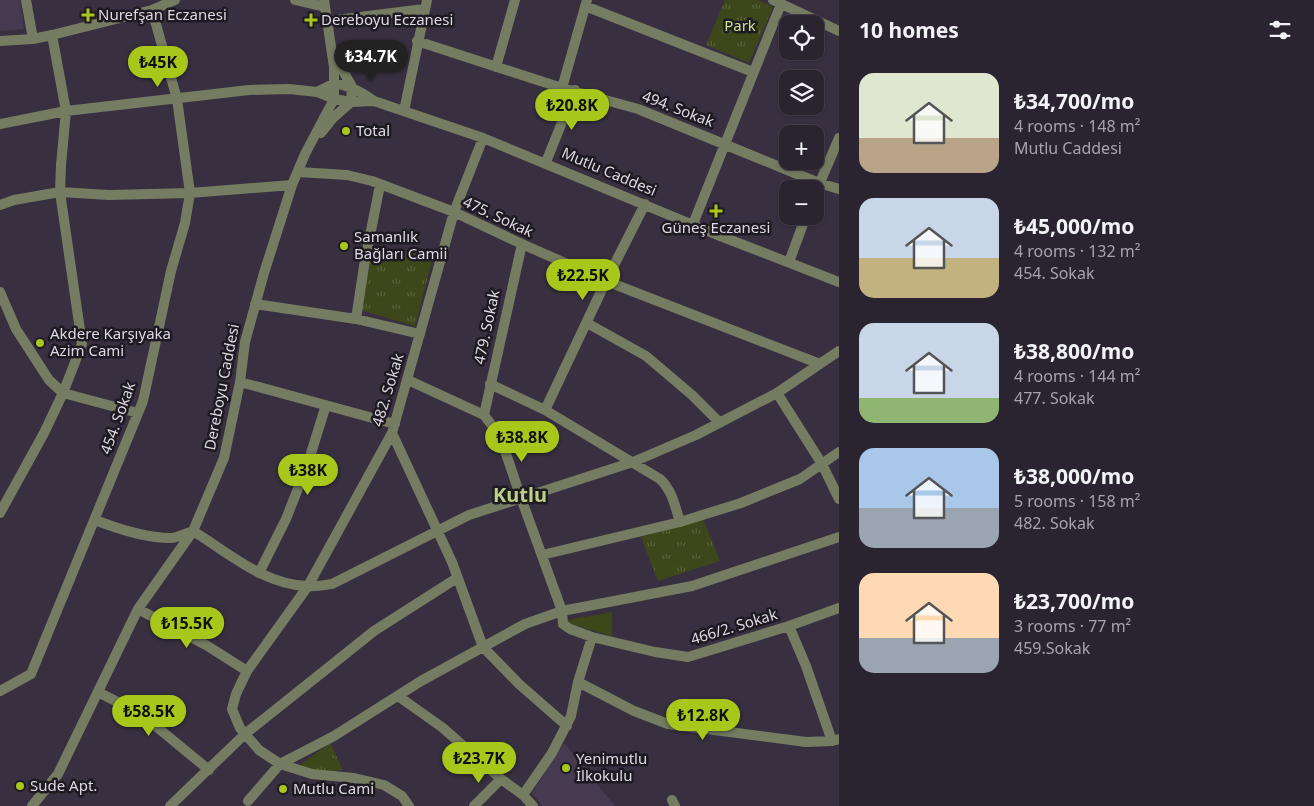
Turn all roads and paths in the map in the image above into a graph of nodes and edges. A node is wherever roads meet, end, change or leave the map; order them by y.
1 (26, 0) edge
2 (175, 0) edge
3 (295, 0) edge
4 (515, 0) edge
5 (777, 2) edge
6 (325, 3) edge
7 (586, 3) edge
8 (426, 4) edge
9 (152, 10) junction
10 (328, 21) junction
11 (839, 31) edge
12 (52, 35) junction
13 (33, 39) junction
14 (0, 41) edge
15 (417, 41) junction
16 (331, 49) junction
17 (496, 66) junction
18 (753, 72) junction
19 (335, 83) junction
20 (352, 87) junction
21 (562, 88) junction
22 (575, 90) junction
23 (318, 92) junction
24 (177, 99) junction
25 (334, 99) junction
26 (374, 101) junction
27 (351, 102) junction
28 (66, 111) junction
29 (404, 111) junction
30 (0, 124) edge
31 (483, 138) junction
32 (839, 138) edge
33 (724, 144) junction
34 (305, 154) junction
35 (546, 162) junction
36 (298, 172) junction
37 (812, 180) edge
38 (820, 180) edge
39 (824, 184) edge
40 (292, 185) junction
41 (380, 185) junction
42 (839, 189) edge
43 (60, 192) junction
44 (190, 193) junction
45 (645, 204) junction
46 (0, 205) edge
47 (454, 212) junction
48 (693, 224) junction
49 (803, 225) edge
50 (522, 244) junction
51 (789, 262) junction
52 (606, 281) junction
53 (839, 282) edge
54 (0, 292) edge
55 (255, 304) junction
56 (356, 319) junction
57 (587, 322) junction
58 (420, 334) junction
59 (839, 351) edge
60 (820, 364) junction
61 (408, 380) junction
62 (240, 382) junction
63 (490, 384) junction
64 (63, 393) junction
65 (776, 393) junction
66 (326, 405) junction
67 (545, 410) junction
68 (138, 413) junction
69 (484, 415) junction
70 (720, 423) junction
71 (393, 428) junction
72 (839, 452) edge
73 (633, 462) junction
74 (822, 464) junction
75 (5, 491) edge
76 (521, 498) junction
77 (839, 499) edge
78 (0, 514) edge
79 (95, 520) junction
80 (680, 522) junction
81 (193, 531) junction
82 (438, 531) junction
83 (839, 537) edge
84 (542, 555) junction
85 (259, 573) junction
86 (457, 578) junction
87 (308, 586) junction
88 (839, 608) edge
89 (138, 609) junction
90 (562, 612) junction
91 (790, 626) junction
92 (592, 637) junction
93 (484, 647) junction
94 (248, 671) junction
95 (578, 682) junction
96 (0, 691) edge
97 (98, 692) junction
98 (398, 696) junction
99 (567, 726) junction
100 (245, 734) junction
101 (835, 740) edge
102 (280, 764) junction
103 (208, 770) junction
104 (501, 779) junction
105 (524, 795) junction
106 (248, 800) dead end
107 (32, 806) edge
108 (170, 806) edge
109 (409, 806) edge
110 (474, 806) edge
111 (533, 806) edge

1 - 13 street
2 - 9 street
3 - 6 street
4 - 17 street
5 - 11 street
5 - 18 street
6 - 10 street, Dereboyu Caddesi
7 - 18 street
7 - 21 street
8 - 10 street
8 - 15 street
9 - 12 street
9 - 24 street, 454. Sokak
10 - 16 street, Dereboyu Caddesi
12 - 13 street
12 - 28 street
13 - 14 street
15 - 17 street, 494. Sokak
15 - 29 street
16 - 19 street, Dereboyu Caddesi
16 - 20 street
17 - 21 street, 494. Sokak
18 - 33 street
19 - 20 street
19 - 23 street
19 - 25 street, Dereboyu Caddesi
20 - 26 street
20 - 27 street
21 - 22 street, 494. Sokak
22 - 33 street, 494. Sokak
22 - 35 street
23 - 24 street, Mutlu Caddesi
23 - 25 street, Mutlu Caddesi
24 - 28 street, Mutlu Caddesi
24 - 44 street, 454. Sokak
25 - 27 street, Mutlu Caddesi
25 - 34 street, Dereboyu Caddesi
26 - 27 street, Mutlu Caddesi
26 - 29 street, Mutlu Caddesi
27 - 34 street
28 - 30 street, Mutlu Caddesi
28 - 43 street
29 - 31 street, Mutlu Caddesi
31 - 35 street, Mutlu Caddesi
31 - 47 street, 482. Sokak
32 - 38 street
33 - 37 street, 494. Sokak
33 - 48 street
34 - 36 street, Dereboyu Caddesi
35 - 45 street, Mutlu Caddesi
36 - 40 street, Dereboyu Caddesi
36 - 41 street, 475. Sokak
39 - 42 street, 494. Sokak
40 - 44 street
40 - 55 street, Dereboyu Caddesi
41 - 47 street, 475. Sokak
41 - 56 street
43 - 44 street
43 - 46 street
43 - 64 street
44 - 68 street, 454. Sokak
45 - 48 street, Mutlu Caddesi
45 - 52 street
47 - 50 street, 475. Sokak
47 - 58 street, 482. Sokak
48 - 51 street, Mutlu Caddesi
49 - 51 street
50 - 52 street, 475. Sokak
50 - 63 street, 479. Sokak
51 - 53 street, Mutlu Caddesi
52 - 57 street
52 - 60 street, 475. Sokak
54 - 64 street
55 - 56 street
55 - 62 street, Dereboyu Caddesi
56 - 58 street
57 - 67 street
57 - 70 street
58 - 61 street, 482. Sokak
59 - 60 street
60 - 65 street
61 - 69 street
61 - 71 street, 482. Sokak
62 - 66 street
62 - 81 street, Dereboyu Caddesi
63 - 67 street
63 - 69 street, 479. Sokak
64 - 68 street
64 - 75 street
65 - 70 street
65 - 74 street
66 - 71 street
66 - 85 street
67 - 73 street
68 - 79 street, 454. Sokak
69 - 76 street
70 - 73 street
71 - 82 street
71 - 87 street, 482. Sokak
72 - 74 street
73 - 76 street
73 - 80 street
74 - 77 street
74 - 80 street
75 - 78 street
76 - 82 street
76 - 84 street
79 - 81 street
79 - 96 street, 454. Sokak
80 - 84 street
81 - 85 street
81 - 89 street, Dereboyu Caddesi
82 - 86 street
82 - 87 street
83 - 90 street
84 - 90 street
85 - 87 street
86 - 93 street
86 - 100 street
87 - 94 street, 482. Sokak
88 - 91 street, 466/2. Sokak
89 - 94 street
89 - 97 street, Dereboyu Caddesi
90 - 92 street, 466/2. Sokak
90 - 93 street
91 - 92 street, 466/2. Sokak
91 - 101 street
92 - 95 street
93 - 98 street
93 - 99 street
94 - 100 street, 482. Sokak
95 - 99 street
95 - 101 street
97 - 103 street
97 - 107 street, Dereboyu Caddesi
98 - 102 street
98 - 104 street
99 - 105 street
100 - 102 street
100 - 103 street
102 - 106 street
102 - 109 street
103 - 108 street
104 - 105 street
104 - 110 street
105 - 111 street

